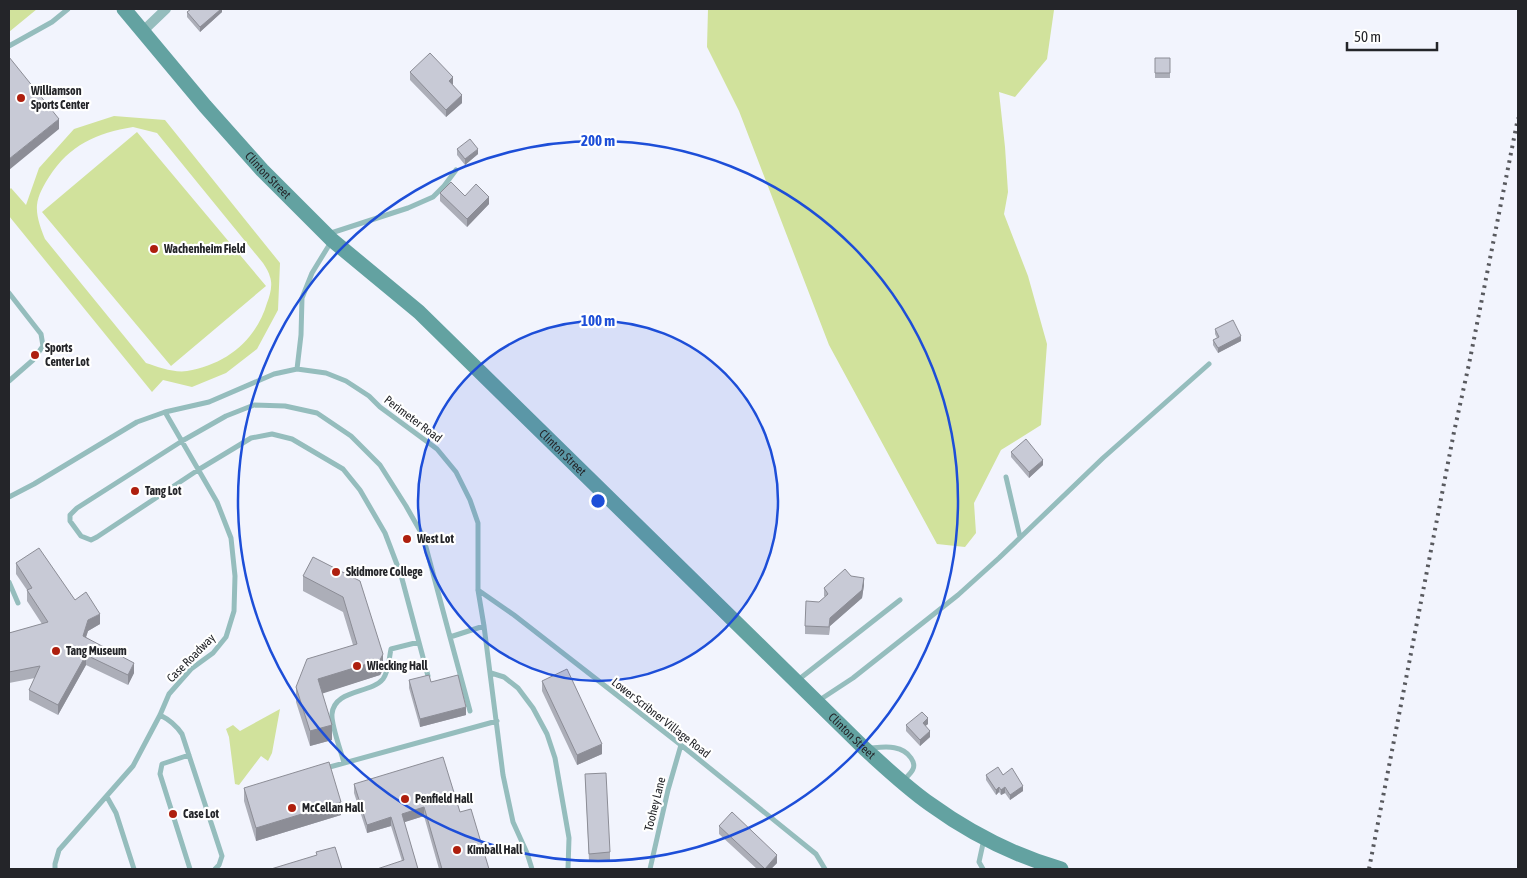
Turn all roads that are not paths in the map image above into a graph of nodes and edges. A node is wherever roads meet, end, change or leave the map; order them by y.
1 (68, 9) edge
2 (124, 9) edge
3 (166, 9) edge
4 (143, 31) junction
5 (9, 46) edge
6 (456, 170) dead end
7 (329, 237) junction
8 (9, 293) edge
9 (1209, 364) dead end
10 (297, 369) junction
11 (9, 381) edge
12 (165, 412) junction
13 (182, 441) junction
14 (198, 470) junction
15 (1006, 477) dead end
16 (9, 497) edge
17 (1020, 537) junction
18 (9, 582) edge
19 (478, 590) junction
20 (900, 600) dead end
21 (18, 603) dead end
22 (484, 626) junction
23 (450, 637) junction
24 (419, 642) junction
25 (491, 673) junction
26 (428, 676) edge
27 (796, 682) junction
28 (817, 702) junction
29 (470, 712) dead end
30 (160, 715) junction
31 (497, 721) junction
32 (681, 744) junction
33 (865, 749) junction
34 (189, 755) junction
35 (344, 763) junction
36 (326, 768) edge
37 (902, 782) junction
38 (107, 798) junction
39 (984, 838) junction
40 (55, 869) edge
41 (134, 869) edge
42 (190, 869) edge
43 (215, 869) edge
44 (532, 869) edge
45 (568, 869) edge
46 (650, 869) edge
47 (825, 869) edge
48 (982, 869) edge
49 (1061, 869) edge

1 - 5 lane
2 - 4 street, Clinton Street
3 - 4 street
4 - 7 street, Clinton Street
6 - 7 lane
7 - 10 lane
7 - 27 street, Clinton Street
8 - 11 lane
9 - 17 lane
10 - 12 lane, Perimeter Road
10 - 19 lane, Perimeter Road
12 - 13 lane, Case Roadway
12 - 16 lane, Perimeter Road
13 - 14 lane, Case Roadway
13 - 14 lane
13 - 23 lane
14 - 24 lane
14 - 30 lane, Case Roadway
15 - 17 lane
17 - 28 lane
18 - 21 lane
19 - 22 lane, Perimeter Road
19 - 32 lane, Lower Scribner Village Road
20 - 27 lane
22 - 23 lane
22 - 25 lane, Perimeter Road
23 - 29 lane
24 - 26 lane
24 - 35 lane
25 - 31 lane, Perimeter Road
25 - 45 lane
27 - 28 street, Clinton Street
28 - 33 street, Clinton Street
30 - 34 lane
30 - 38 lane, Case Roadway
31 - 35 lane
31 - 44 lane, Perimeter Road
32 - 46 lane, Toohey Lane
32 - 47 lane, Lower Scribner Village Road
33 - 37 street, Clinton Street
33 - 37 lane
34 - 42 lane
34 - 43 lane
35 - 36 lane
37 - 39 street, Clinton Street
38 - 40 lane, Case Roadway
38 - 41 lane
39 - 48 lane
39 - 49 street, Clinton Street

